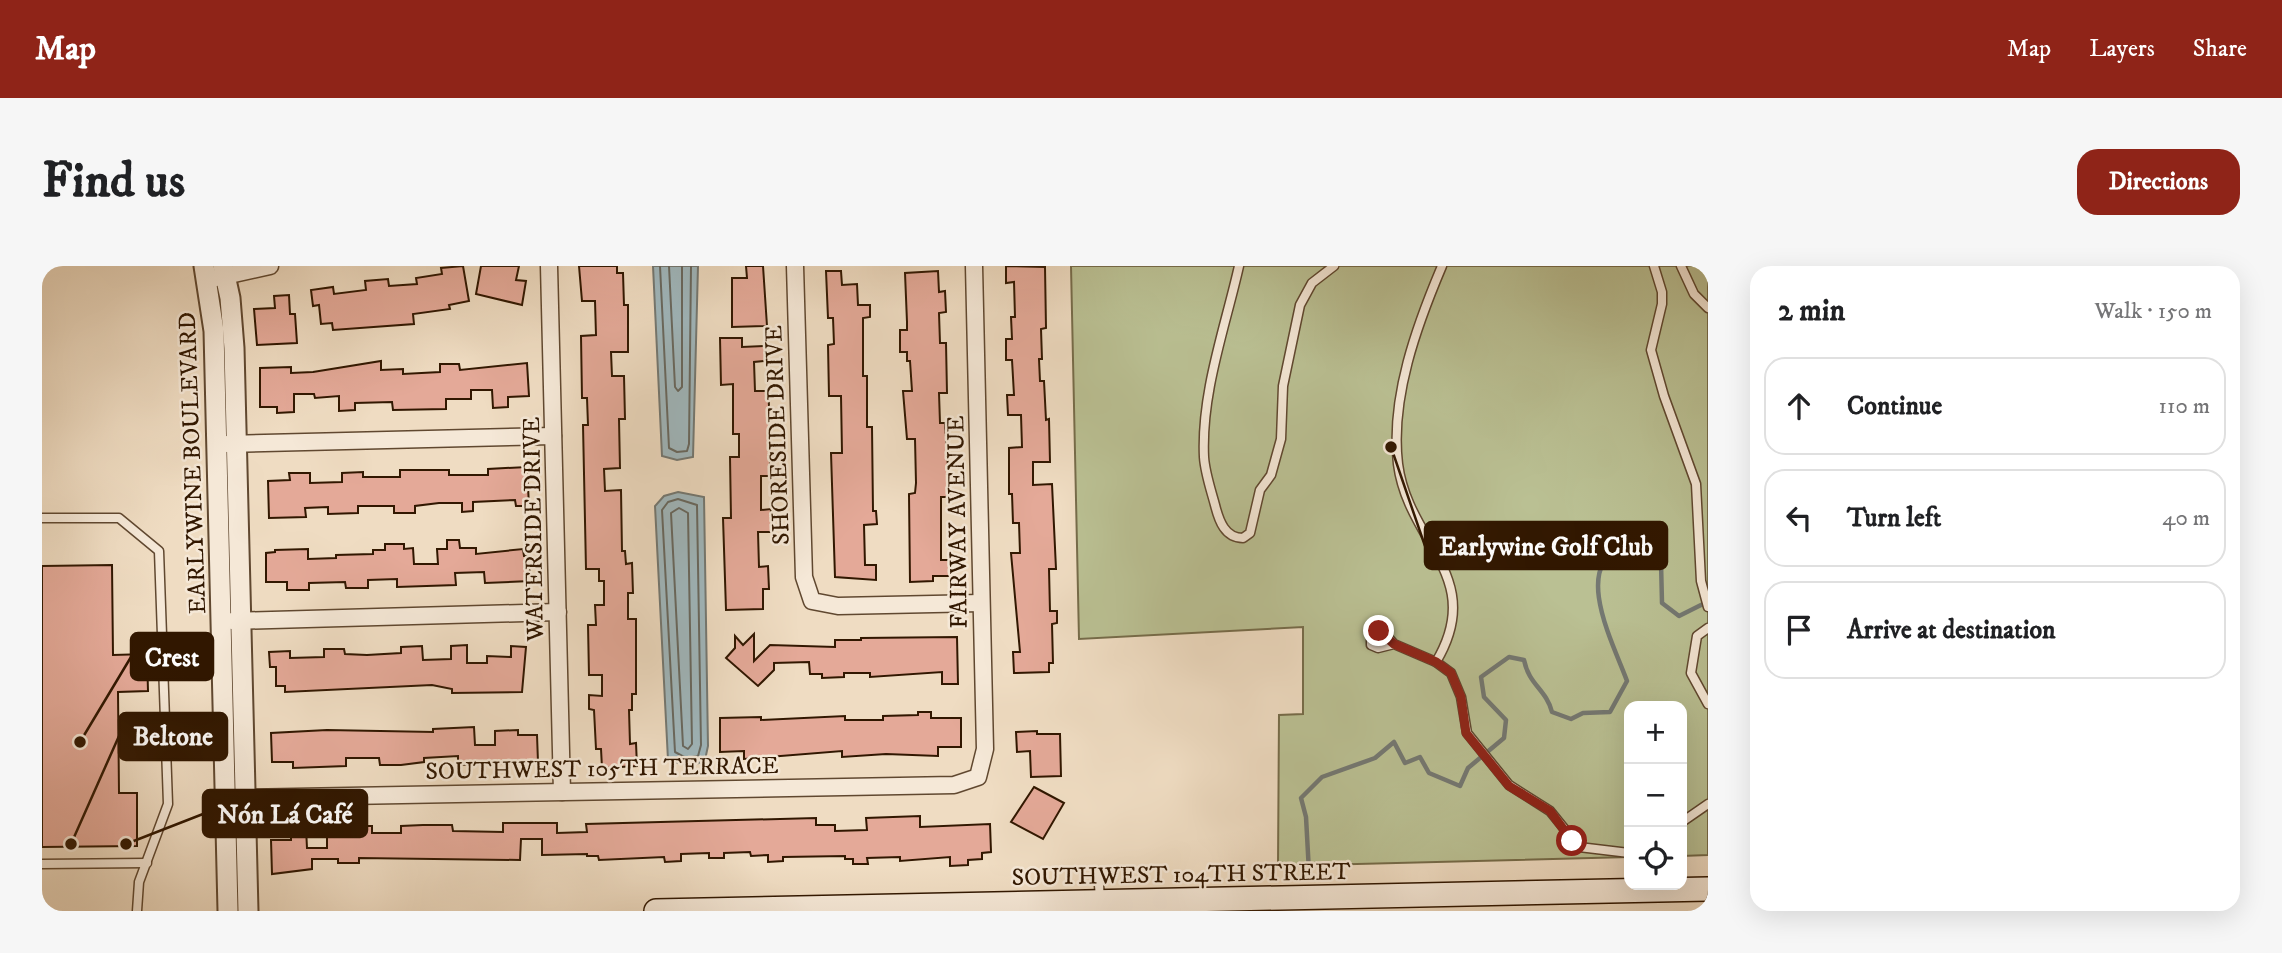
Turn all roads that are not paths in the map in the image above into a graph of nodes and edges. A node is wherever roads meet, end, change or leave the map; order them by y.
1 (270, 266) edge
2 (549, 266) edge
3 (795, 266) edge
4 (974, 266) edge
5 (1239, 266) edge
6 (1334, 266) edge
7 (1442, 266) edge
8 (1654, 266) edge
9 (1681, 266) edge
10 (215, 272) edge
11 (1708, 308) edge
12 (554, 436) junction
13 (227, 444) junction
14 (1703, 502) edge
15 (42, 518) edge
16 (981, 603) junction
17 (1708, 607) edge
18 (558, 612) junction
19 (231, 622) junction
20 (1708, 628) edge
21 (1394, 644) dead end
22 (1436, 662) junction
23 (1708, 704) edge
24 (978, 777) joint
25 (562, 792) junction
26 (235, 798) junction
27 (1708, 804) edge
28 (1687, 819) edge
29 (1624, 852) edge
30 (147, 863) junction
31 (42, 864) edge
32 (1098, 871) dead end
33 (1708, 889) edge
34 (1100, 902) junction
35 (136, 911) edge
36 (228, 911) edge
37 (248, 911) edge
38 (656, 911) edge

1 - 10 street
2 - 12 street, WATERSIDE DRIVE
3 - 16 street, SHORESIDE DRIVE
4 - 16 street, FAIRWAY AVENUE
5 - 6 lane
7 - 22 lane
8 - 14 lane
9 - 11 lane
10 - 13 street, EARLYWINE BOULEVARD
12 - 13 street
12 - 18 street, WATERSIDE DRIVE
13 - 19 street, EARLYWINE BOULEVARD
14 - 17 lane
15 - 30 lane
16 - 24 street, FAIRWAY AVENUE
18 - 19 street
18 - 25 street, WATERSIDE DRIVE
19 - 26 street, EARLYWINE BOULEVARD
20 - 23 lane
21 - 22 lane
22 - 29 lane
24 - 25 street, SOUTHWEST 105TH TERRACE
25 - 26 street, SOUTHWEST 105TH TERRACE
26 - 36 street, EARLYWINE BOULEVARD
26 - 37 street, EARLYWINE BOULEVARD
27 - 28 lane
30 - 31 lane
30 - 35 lane
32 - 34 lane
33 - 34 main road, SOUTHWEST 104TH STREET
34 - 38 main road, SOUTHWEST 104TH STREET

